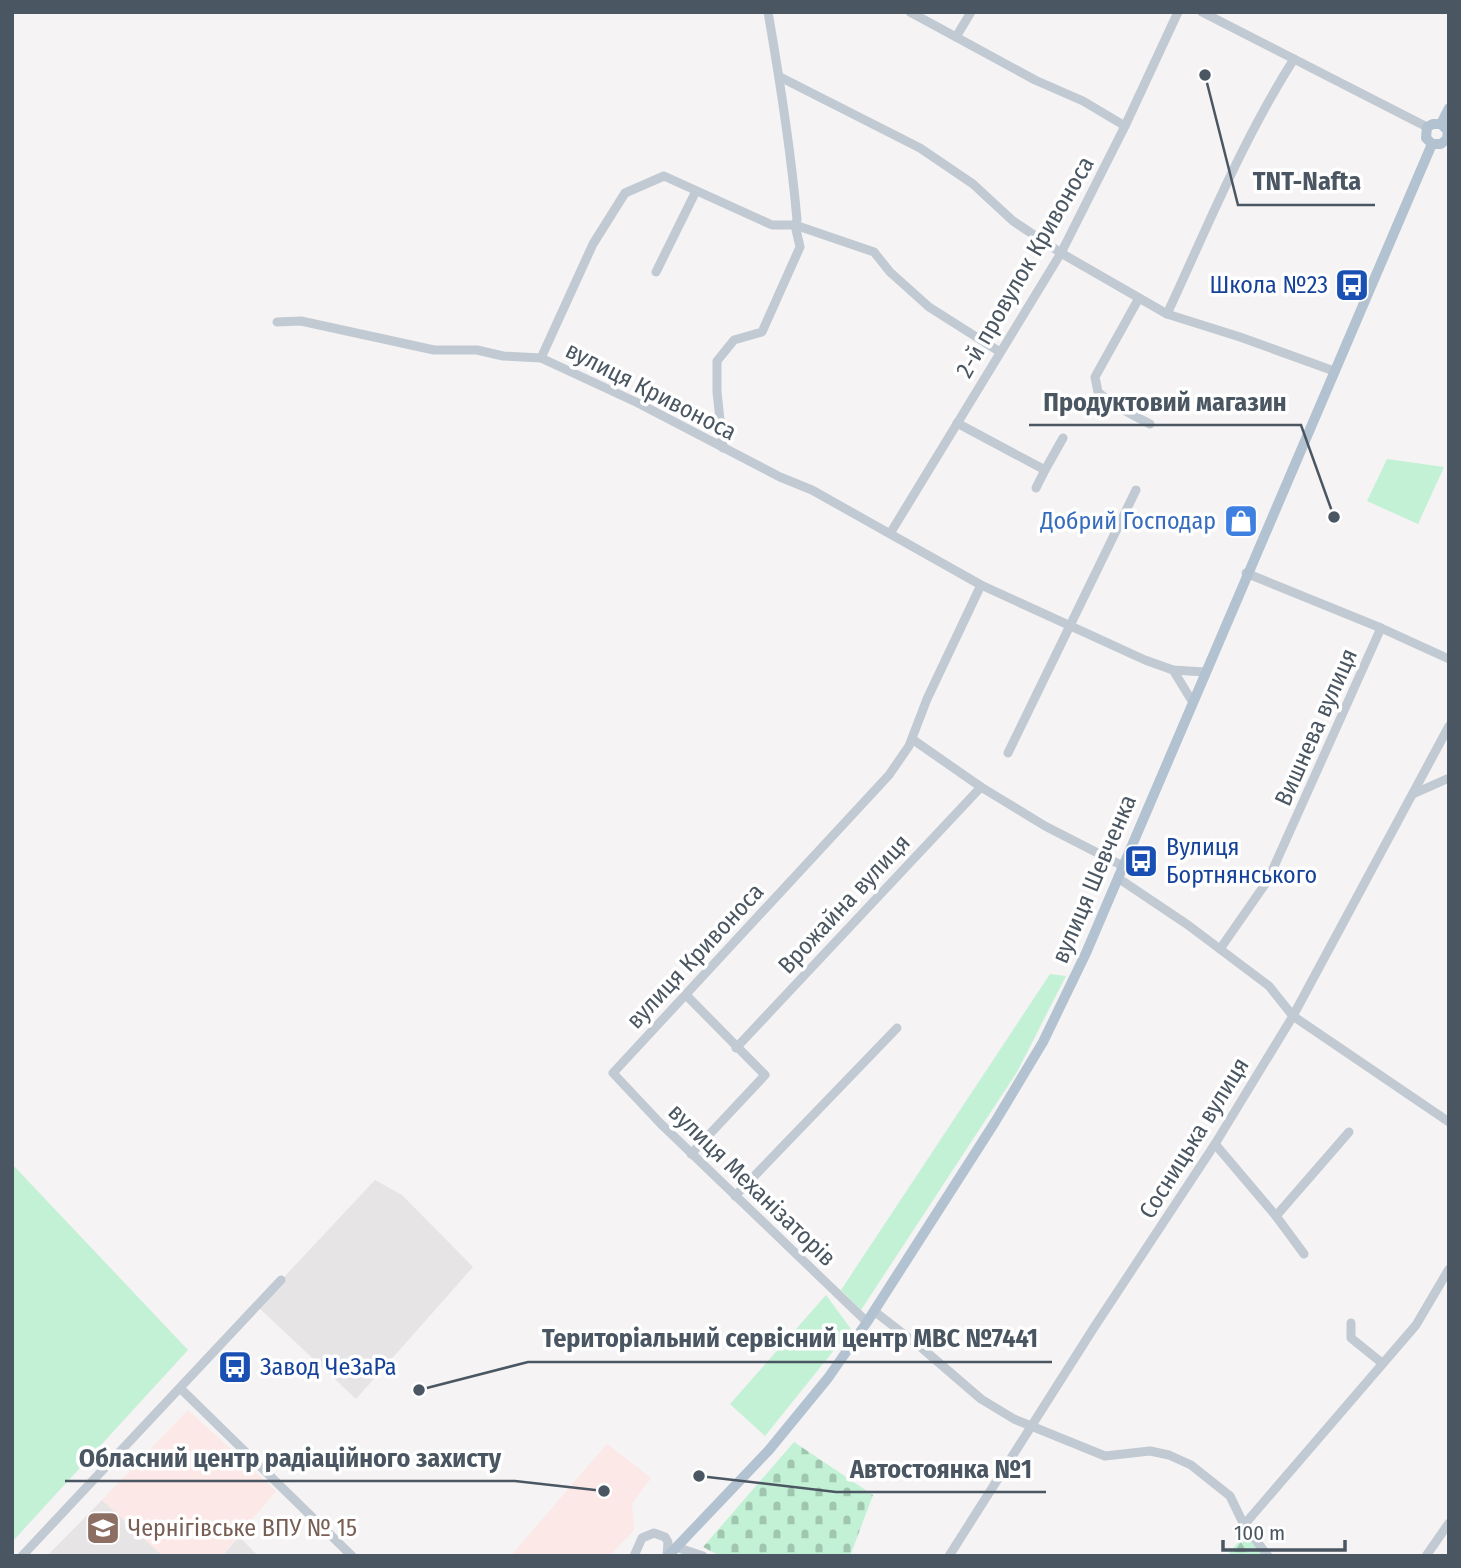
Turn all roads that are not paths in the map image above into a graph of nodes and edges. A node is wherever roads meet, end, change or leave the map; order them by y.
1 (768, 12) edge
2 (911, 12) edge
3 (971, 12) edge
4 (1178, 12) edge
5 (1202, 12) edge
6 (956, 37) junction
7 (1294, 59) junction
8 (780, 77) junction
9 (1449, 108) edge
10 (1441, 124) junction
11 (1125, 126) junction
12 (1427, 127) junction
13 (1448, 138) edge
14 (1432, 144) junction
15 (696, 191) junction
16 (795, 225) junction
17 (1060, 253) junction
18 (656, 272) dead end
19 (1139, 298) junction
20 (1167, 314) junction
21 (277, 322) dead end
22 (1000, 352) junction
23 (541, 358) junction
24 (1334, 371) junction
25 (957, 423) junction
26 (1150, 424) dead end
27 (1063, 438) dead end
28 (723, 448) junction
29 (1045, 470) junction
30 (1036, 488) dead end
31 (1136, 490) dead end
32 (891, 532) junction
33 (1247, 573) junction
34 (981, 585) junction
35 (1070, 625) junction
36 (1381, 628) junction
37 (1449, 659) edge
38 (1173, 670) junction
39 (1205, 672) junction
40 (1192, 701) junction
41 (1449, 726) edge
42 (912, 739) junction
43 (1008, 753) dead end
44 (1449, 778) edge
45 (981, 787) junction
46 (1413, 794) junction
47 (1123, 866) junction
48 (1118, 878) junction
49 (1220, 949) junction
50 (685, 994) junction
51 (1293, 1016) junction
52 (897, 1028) dead end
53 (736, 1048) junction
54 (613, 1073) joint
55 (1449, 1122) edge
56 (1349, 1132) dead end
57 (1214, 1144) junction
58 (691, 1154) junction
59 (735, 1196) junction
60 (1276, 1216) junction
61 (1304, 1254) dead end
62 (1449, 1269) edge
63 (281, 1280) dead end
64 (874, 1311) junction
65 (867, 1322) junction
66 (1351, 1322) dead end
67 (1382, 1363) junction
68 (181, 1389) junction
69 (1031, 1427) junction
70 (1449, 1523) edge
71 (1244, 1525) junction
72 (671, 1553) edge
73 (22, 1556) edge
74 (352, 1556) edge
75 (634, 1556) edge
76 (703, 1556) edge
77 (949, 1556) edge
78 (1268, 1556) edge
79 (1426, 1556) edge

1 - 8 street
2 - 6 street
3 - 6 street
4 - 11 street, 2-й провулок Кривоноса
5 - 7 street
6 - 11 street
7 - 12 street
7 - 20 street
8 - 16 street
8 - 17 street
9 - 10 main road
10 - 12 main road
10 - 13 main road
11 - 17 street, 2-й провулок Кривоноса
12 - 14 main road
13 - 14 main road
14 - 24 main road, вулиця Шевченка
15 - 16 street
15 - 18 street
15 - 23 street
16 - 22 street
16 - 28 street
17 - 19 street
17 - 22 street, 2-й провулок Кривоноса
19 - 20 street
19 - 26 street
20 - 24 street
21 - 23 street, вулиця Кривоноса
22 - 25 street, 2-й провулок Кривоноса
23 - 28 street, вулиця Кривоноса
24 - 33 main road, вулиця Шевченка
25 - 29 street
25 - 32 street, 2-й провулок Кривоноса
27 - 29 street
28 - 32 street, вулиця Кривоноса
29 - 30 street
31 - 35 street
32 - 34 street, вулиця Кривоноса
33 - 36 street
33 - 39 main road, вулиця Шевченка
34 - 35 street, вулиця Кривоноса
34 - 42 street, вулиця Кривоноса
35 - 38 street, вулиця Кривоноса
35 - 43 street
36 - 37 street
36 - 49 street, Вишнева вулиця
38 - 39 street, вулиця Кривоноса
38 - 40 street
39 - 40 main road, вулиця Шевченка
40 - 47 main road, вулиця Шевченка
41 - 46 street, Сосницька вулиця
42 - 45 street
42 - 50 street, вулиця Кривоноса
44 - 46 street
45 - 47 street
45 - 53 street, Врожайна вулиця
46 - 51 street, Сосницька вулиця
47 - 48 main road, вулиця Шевченка
48 - 49 street
48 - 64 main road, вулиця Шевченка
49 - 51 street
50 - 53 street
50 - 54 street, вулиця Кривоноса
51 - 55 street
51 - 57 street, Сосницька вулиця
52 - 59 street
53 - 58 street
54 - 58 street, вулиця Механізаторів
56 - 60 street
57 - 60 street
57 - 69 street, Сосницька вулиця
58 - 59 street, вулиця Механізаторів
59 - 65 street, вулиця Механізаторів
60 - 61 street
62 - 67 street
63 - 68 street
64 - 65 main road, вулиця Шевченка
64 - 69 street
65 - 72 main road, вулиця Шевченка
66 - 67 street
67 - 71 street
68 - 73 street
68 - 74 street
69 - 71 street
69 - 77 street, Сосницька вулиця
70 - 79 street
71 - 78 street
72 - 75 street
72 - 76 street

